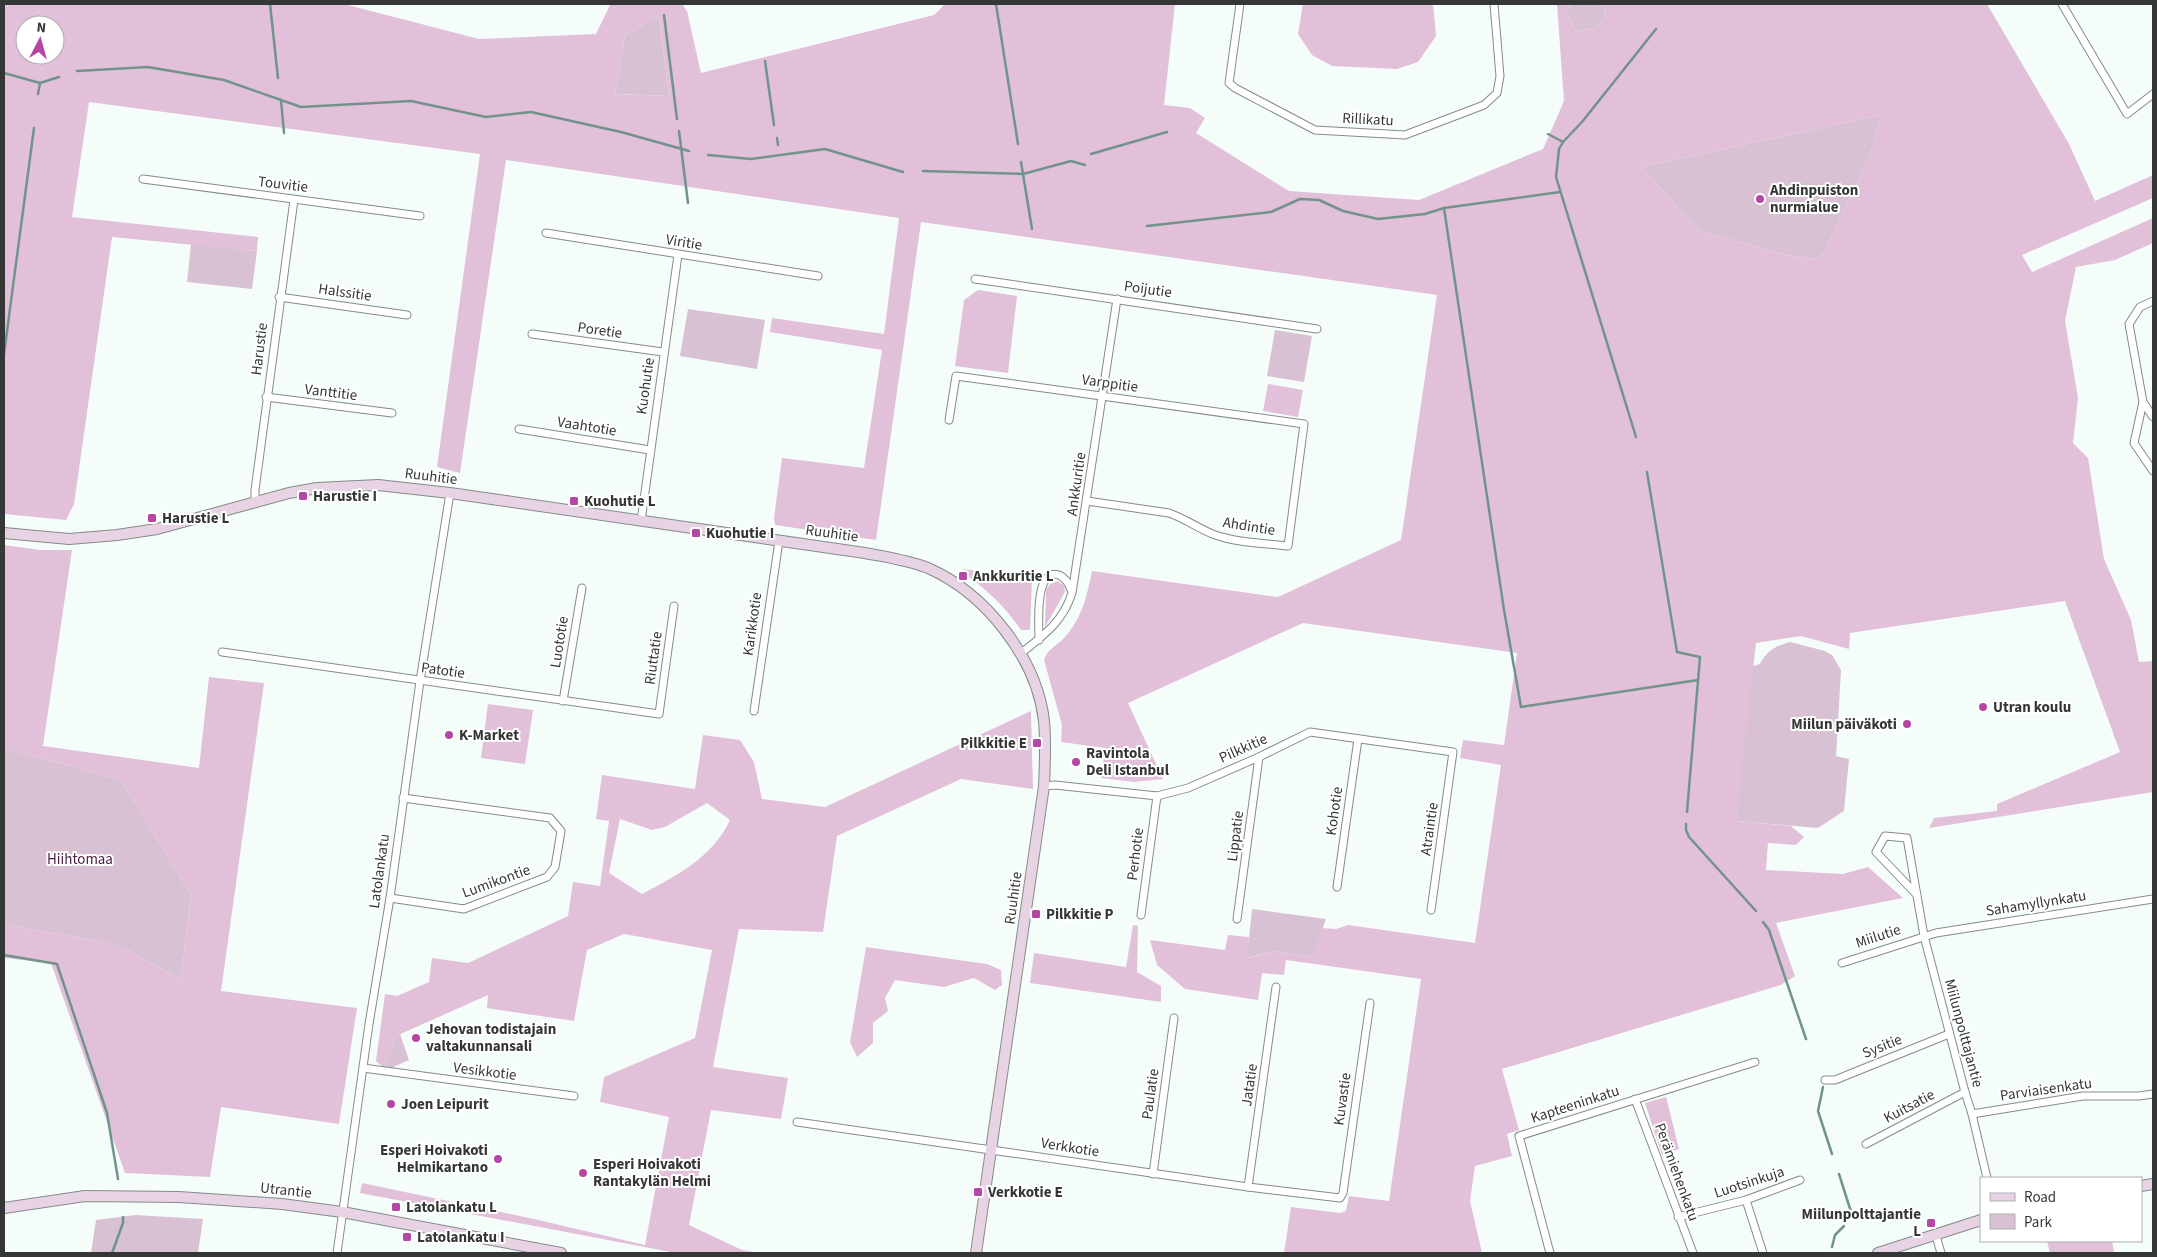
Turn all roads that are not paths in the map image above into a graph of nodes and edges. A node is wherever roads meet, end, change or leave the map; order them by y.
1 (1240, 4) edge
2 (1494, 4) edge
3 (2062, 4) edge
4 (2153, 94) edge
5 (143, 179) dead end
6 (294, 200) junction
7 (420, 216) dead end
8 (546, 233) dead end
9 (678, 255) junction
10 (818, 276) dead end
11 (974, 279) dead end
12 (279, 297) junction
13 (1117, 299) junction
14 (2153, 301) edge
15 (407, 315) dead end
16 (1317, 328) dead end
17 (532, 334) dead end
18 (663, 352) junction
19 (1102, 396) junction
20 (266, 397) junction
21 (2143, 402) junction
22 (392, 413) dead end
23 (2153, 417) edge
24 (949, 420) dead end
25 (1304, 424) joint
26 (519, 429) dead end
27 (650, 450) junction
28 (2153, 471) edge
29 (450, 493) junction
30 (1087, 501) junction
31 (256, 503) junction
32 (640, 521) junction
33 (4, 533) edge
34 (779, 540) junction
35 (582, 588) dead end
36 (1072, 593) junction
37 (674, 606) dead end
38 (1039, 640) junction
39 (222, 652) dead end
40 (1020, 654) junction
41 (420, 681) junction
42 (563, 701) junction
43 (754, 711) dead end
44 (659, 714) joint
45 (1358, 739) junction
46 (1453, 752) joint
47 (1259, 757) junction
48 (1044, 786) junction
49 (1157, 796) junction
50 (403, 798) junction
51 (1337, 887) dead end
52 (1916, 895) junction
53 (390, 898) junction
54 (2153, 899) edge
55 (1431, 910) dead end
56 (1141, 915) dead end
57 (1238, 919) dead end
58 (1924, 936) junction
59 (1842, 963) dead end
60 (1276, 987) dead end
61 (1370, 1003) dead end
62 (1174, 1018) dead end
63 (1949, 1034) junction
64 (1755, 1062) dead end
65 (363, 1068) junction
66 (1825, 1080) dead end
67 (1965, 1092) junction
68 (2153, 1094) edge
69 (574, 1096) dead end
70 (1635, 1099) junction
71 (1972, 1114) junction
72 (796, 1122) dead end
73 (1866, 1144) dead end
74 (992, 1149) junction
75 (1153, 1174) junction
76 (1987, 1177) edge
77 (1800, 1180) dead end
78 (1248, 1187) junction
79 (1340, 1198) joint
80 (1746, 1200) junction
81 (4, 1208) edge
82 (342, 1212) junction
83 (1678, 1217) junction
84 (1980, 1220) edge
85 (1936, 1236) junction
86 (337, 1253) edge
87 (561, 1253) edge
88 (976, 1253) edge
89 (1550, 1253) edge
90 (1693, 1253) edge
91 (1763, 1253) edge
92 (1878, 1253) edge
93 (1941, 1253) edge

1 - 2 street, Rillikatu
3 - 4 street
5 - 6 street, Touvitie
6 - 7 street, Touvitie
6 - 12 street, Harustie
8 - 9 street, Viritie
9 - 10 street, Viritie
9 - 18 street, Kuohutie
11 - 13 street, Poijutie
12 - 15 street, Halssitie
12 - 20 street, Harustie
13 - 16 street, Poijutie
13 - 19 street, Ankkuritie
14 - 21 street
17 - 18 street, Poretie
18 - 27 street, Kuohutie
19 - 24 street, Varppitie
19 - 25 street, Varppitie
19 - 30 street, Ankkuritie
20 - 22 street, Vanttitie
20 - 31 street, Harustie
21 - 23 street
21 - 28 street
25 - 30 street, Ahdintie
26 - 27 street, Vaahtotie
27 - 32 street, Kuohutie
29 - 31 street, Ruuhitie
29 - 32 street, Ruuhitie
29 - 41 street, Latolankatu
30 - 36 street, Ankkuritie
31 - 33 street, Ruuhitie
32 - 34 street, Ruuhitie
34 - 40 street, Ruuhitie
34 - 43 street, Karikkotie
35 - 42 street, Luototie
36 - 38 street, Ankkuritie
36 - 38 street
37 - 44 street, Riuttatie
38 - 40 street, Ankkuritie
39 - 41 street, Patotie
40 - 48 street, Ruuhitie
41 - 42 street, Patotie
41 - 50 street, Latolankatu
42 - 44 street, Patotie
45 - 46 street, Pilkkitie
45 - 47 street, Pilkkitie
45 - 51 street, Kohotie
46 - 55 street, Atraintie
47 - 49 street, Pilkkitie
47 - 57 street, Lippatie
48 - 49 street, Pilkkitie
48 - 74 street, Ruuhitie
49 - 56 street, Perhotie
50 - 53 street, Latolankatu
50 - 53 street, Lumikontie
52 - 52 street, Miilunpolttajantie
52 - 58 street, Miilunpolttajantie
53 - 65 street, Latolankatu
54 - 58 street, Sahamyllynkatu
58 - 59 street, Miilutie
58 - 63 street, Miilunpolttajantie
60 - 78 street, Jatatie
61 - 79 street, Kuvastie
62 - 75 street, Paulatie
63 - 66 street, Sysitie
63 - 67 street, Miilunpolttajantie
64 - 70 street, Kapteeninkatu
65 - 69 street, Vesikkotie
65 - 82 street, Latolankatu
67 - 71 street, Miilunpolttajantie
67 - 73 street, Kuitsatie
68 - 71 street, Parviaisenkatu
70 - 83 street, Perämiehenkatu
70 - 89 street, Kapteeninkatu
71 - 76 street, Miilunpolttajantie
72 - 74 street, Verkkotie
74 - 75 street, Verkkotie
74 - 88 street, Ruuhitie
75 - 78 street, Verkkotie
77 - 80 street, Luotsinkuja
78 - 79 street, Verkkotie
80 - 83 street, Luotsinkuja
80 - 91 street
81 - 82 street, Utrantie
82 - 86 street, Latolankatu
82 - 87 street, Utrantie
83 - 90 street, Perämiehenkatu
84 - 85 street
85 - 92 street
85 - 93 street

